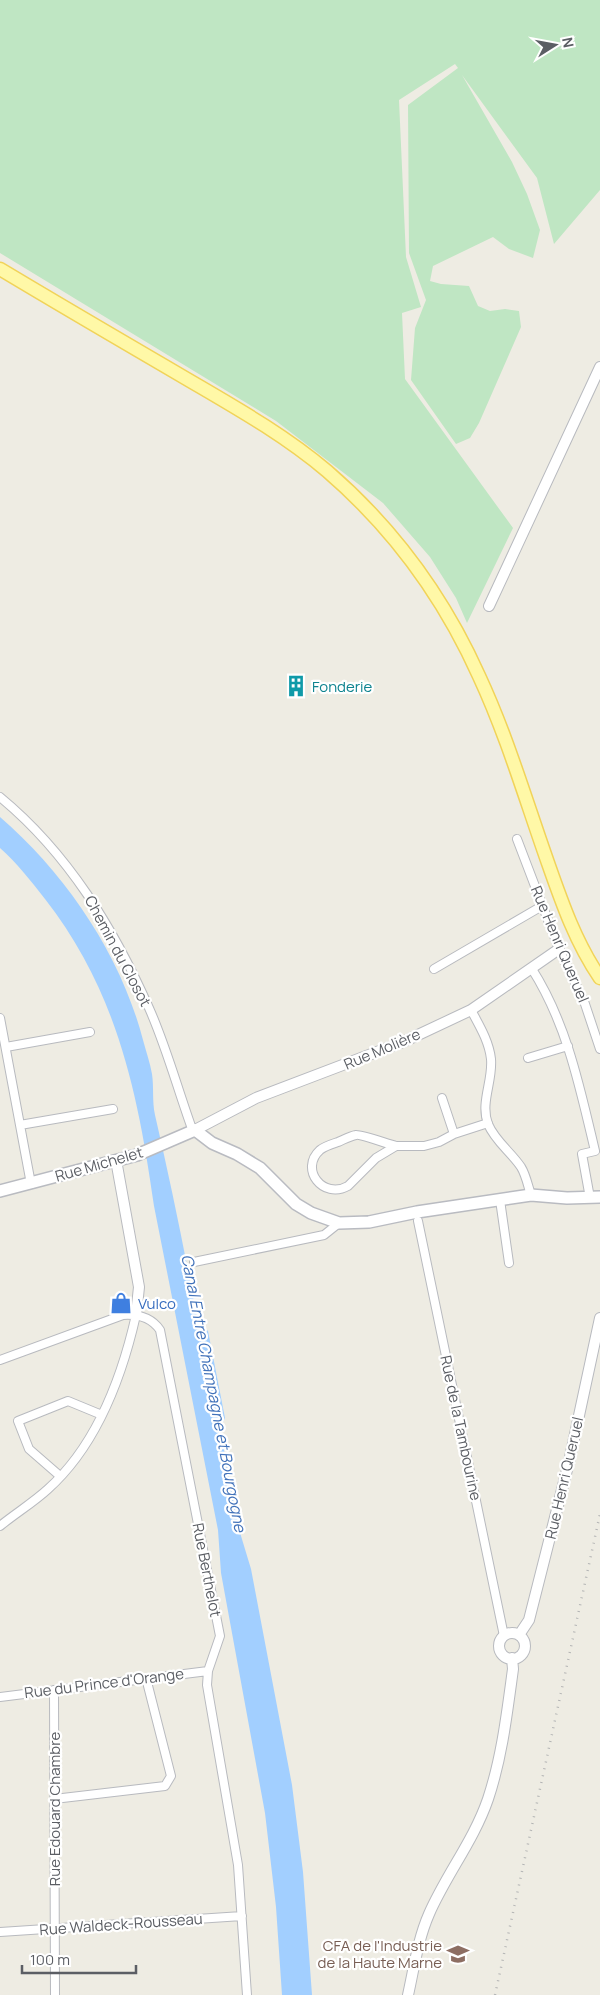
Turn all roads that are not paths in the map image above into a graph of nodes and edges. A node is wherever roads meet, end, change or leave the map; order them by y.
1 (0, 269) edge
2 (600, 367) edge
3 (489, 606) dead end
4 (0, 797) edge
5 (517, 839) dead end
6 (542, 906) junction
7 (559, 950) junction
8 (532, 968) junction
9 (434, 969) dead end
10 (600, 978) edge
11 (471, 1010) junction
12 (0, 1018) edge
13 (90, 1032) dead end
14 (568, 1046) junction
15 (6, 1048) junction
16 (600, 1049) edge
17 (528, 1058) dead end
18 (442, 1098) dead end
19 (113, 1109) dead end
20 (488, 1123) junction
21 (20, 1125) junction
22 (195, 1130) junction
23 (454, 1134) junction
24 (396, 1146) junction
25 (116, 1160) junction
26 (31, 1184) junction
27 (0, 1191) edge
28 (531, 1195) junction
29 (595, 1197) edge
30 (500, 1200) junction
31 (418, 1221) dead end
32 (338, 1223) junction
33 (194, 1262) dead end
34 (509, 1263) dead end
35 (136, 1314) junction
36 (600, 1318) edge
37 (0, 1360) edge
38 (102, 1415) junction
39 (60, 1476) junction
40 (0, 1526) edge
41 (519, 1635) junction
42 (504, 1636) junction
43 (512, 1658) junction
44 (208, 1671) junction
45 (146, 1678) junction
46 (54, 1690) junction
47 (0, 1697) edge
48 (54, 1799) junction
49 (242, 1916) junction
50 (54, 1928) junction
51 (0, 1932) edge
52 (55, 1995) edge
53 (247, 1995) edge
54 (408, 1995) edge

1 - 10 main road
2 - 3 street
4 - 22 street, Chemin du Closot
5 - 6 street, Rue Henri Queruel
6 - 7 street, Rue Henri Queruel
6 - 9 street
7 - 8 street, Rue Molière
7 - 16 street, Rue Henri Queruel
8 - 11 street, Rue Molière
8 - 14 street
11 - 20 street
11 - 22 street, Rue Molière
12 - 15 street
13 - 15 street
14 - 17 street
14 - 29 street
15 - 21 street
18 - 23 street
19 - 21 street
20 - 23 street
20 - 28 street
21 - 26 street
22 - 25 main road, Rue Michelet
22 - 32 main road
23 - 24 street
24 - 24 street
25 - 26 main road, Rue Michelet
25 - 35 street
26 - 27 main road, Rue Michelet
28 - 29 main road
28 - 30 main road
30 - 32 main road
30 - 34 street
31 - 42 street, Rue de la Tambourine
32 - 33 street
35 - 37 street
35 - 38 street
35 - 44 street, Rue Berthelot
36 - 41 street, Rue Henri Queruel
38 - 39 street
38 - 39 street
39 - 40 street
41 - 42 street
41 - 43 street
42 - 43 street
43 - 54 street
44 - 45 street, Rue du Prince d'Orange
44 - 49 street, Rue Berthelot
45 - 46 street, Rue du Prince d'Orange
45 - 48 street
46 - 47 street, Rue du Prince d'Orange
46 - 48 street, Rue Edouard Chambre
48 - 50 street, Rue Edouard Chambre
49 - 50 street, Rue Waldeck-Rousseau
49 - 53 street, Rue Berthelot
50 - 51 street, Rue Waldeck-Rousseau
50 - 52 street, Rue Edouard Chambre

